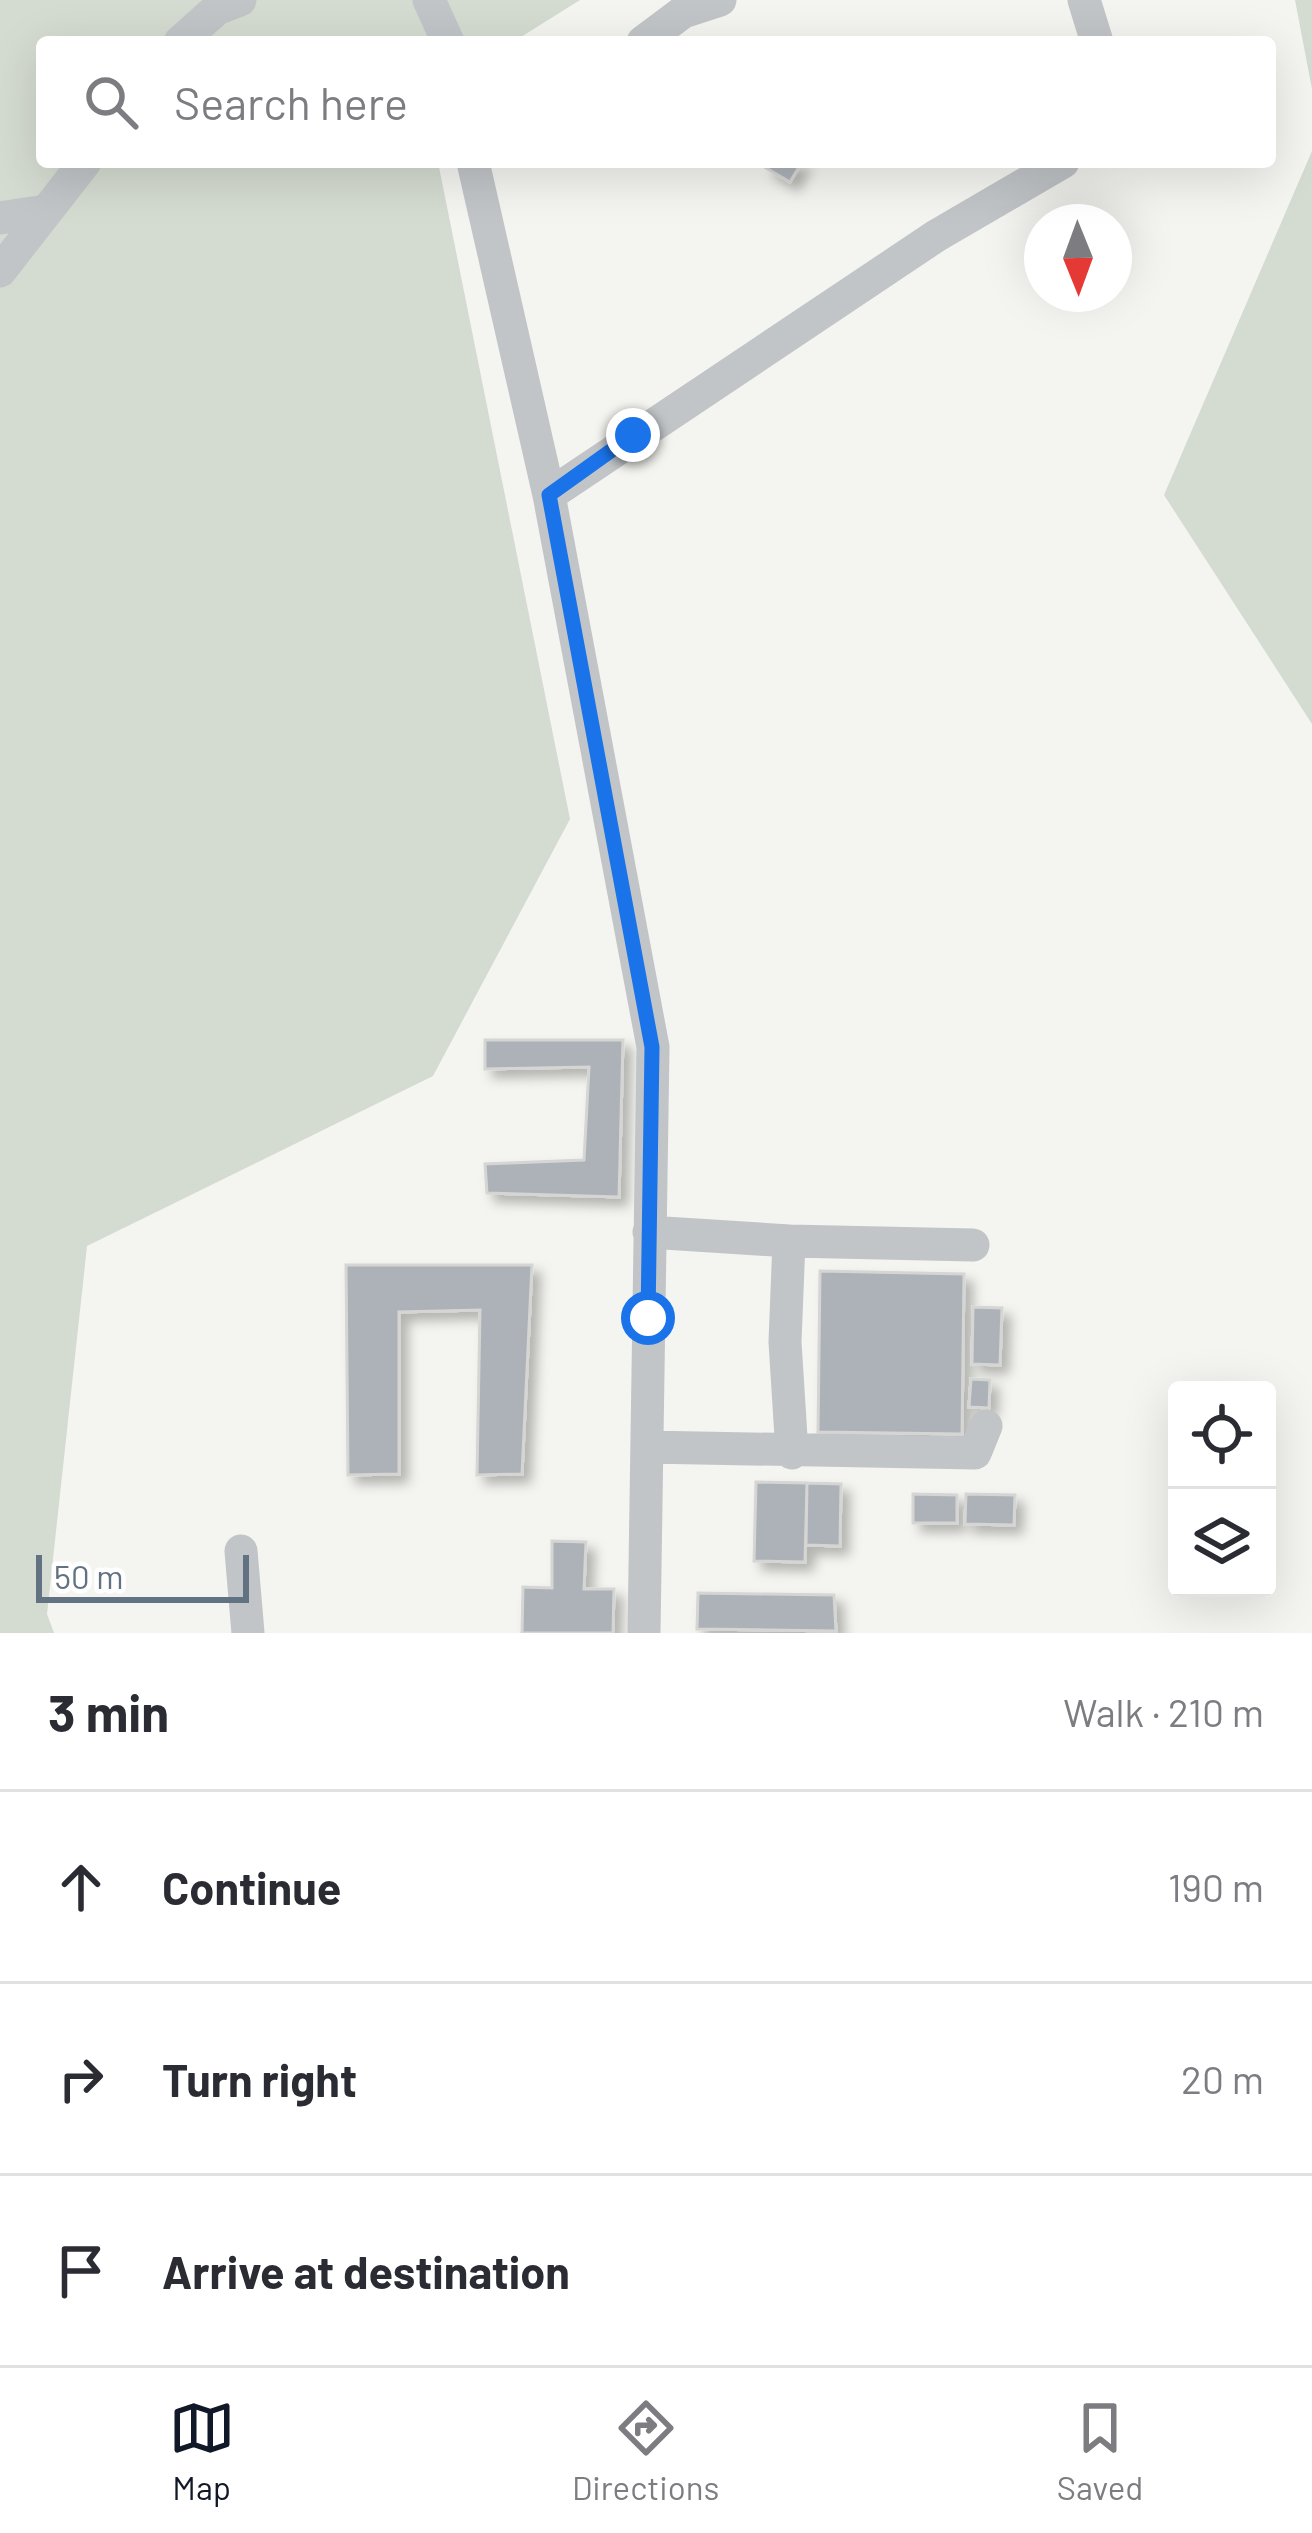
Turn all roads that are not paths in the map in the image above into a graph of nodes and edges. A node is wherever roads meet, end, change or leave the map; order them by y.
1 (240, 0) edge
2 (430, 0) edge
3 (720, 0) edge
4 (1084, 0) edge
5 (188, 36) edge
6 (445, 36) edge
7 (651, 36) edge
8 (1095, 36) edge
9 (80, 168) edge
10 (477, 168) edge
11 (1053, 168) edge
12 (46, 211) junction
13 (0, 218) edge
14 (0, 271) edge
15 (549, 495) junction
16 (649, 1232) junction
17 (789, 1241) junction
18 (973, 1245) dead end
19 (986, 1426) dead end
20 (647, 1447) junction
21 (792, 1453) junction
22 (241, 1551) dead end
23 (248, 1633) edge
24 (644, 1633) edge

1 - 5 lane
2 - 6 lane
3 - 7 lane
4 - 8 lane
9 - 12 lane
10 - 15 lane
11 - 15 lane
12 - 13 lane
12 - 14 lane
15 - 16 lane
16 - 17 lane
16 - 20 lane
17 - 18 lane
17 - 21 lane
19 - 21 lane
20 - 21 lane
20 - 24 lane
22 - 23 lane

